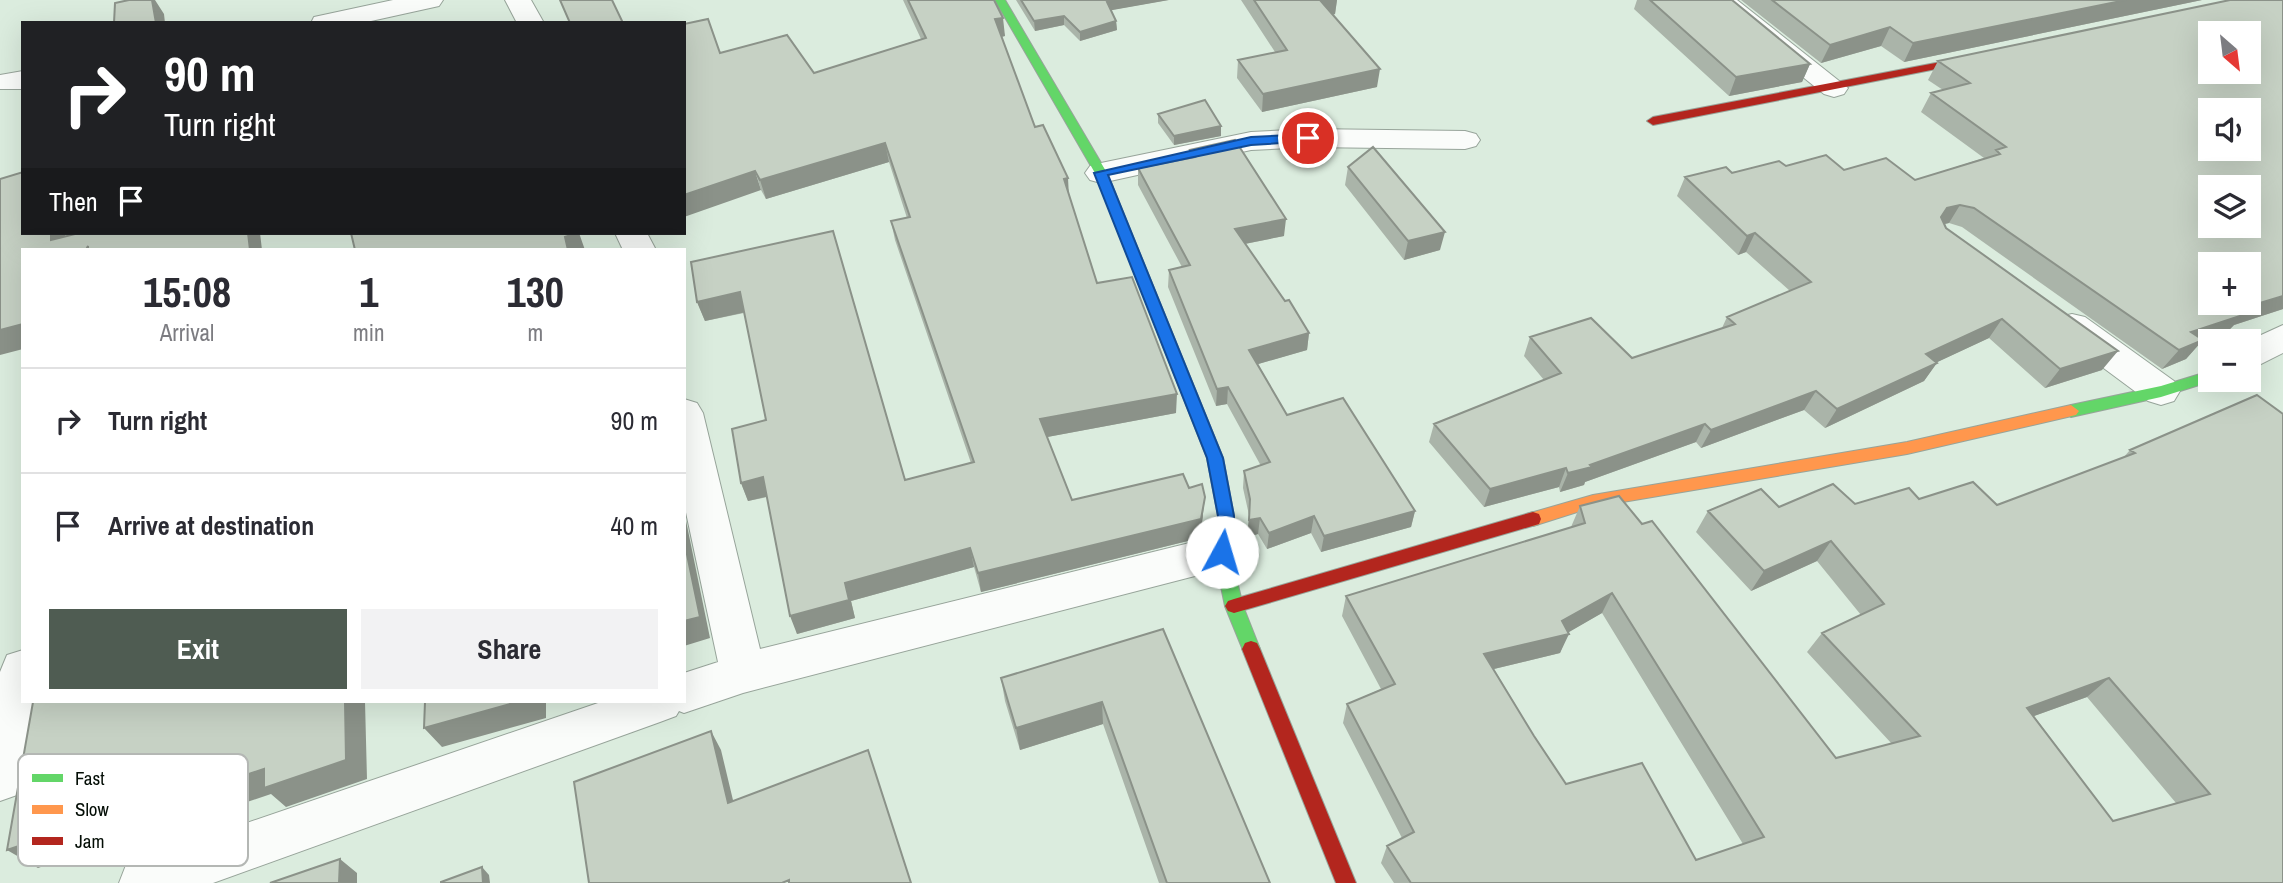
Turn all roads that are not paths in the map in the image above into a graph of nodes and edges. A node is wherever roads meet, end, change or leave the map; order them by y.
1 (430, 0) edge
2 (517, 0) edge
3 (1000, 0) edge
4 (1720, 0) edge
5 (333, 21) edge
6 (530, 21) edge
7 (2010, 51) edge
8 (1834, 88) junction
9 (1653, 121) dead end
10 (1465, 140) dead end
11 (1101, 173) junction
12 (2049, 310) edge
13 (2283, 337) edge
14 (2261, 350) edge
15 (2198, 380) edge
16 (2161, 391) junction
17 (686, 422) edge
18 (1222, 552) junction
19 (1234, 607) junction
20 (743, 673) junction
21 (21, 678) edge
22 (686, 692) edge
23 (657, 703) edge
24 (0, 779) edge
25 (248, 847) edge
26 (192, 866) edge
27 (144, 883) edge
28 (1346, 883) edge

1 - 5 street
2 - 6 street
3 - 11 street
4 - 8 street
7 - 8 street
8 - 9 street
10 - 11 street
11 - 18 street
12 - 16 street
13 - 14 street
15 - 16 street
16 - 19 street
17 - 20 street
18 - 19 street
18 - 20 street
19 - 28 street
20 - 22 street
21 - 24 street
23 - 25 street
26 - 27 street

